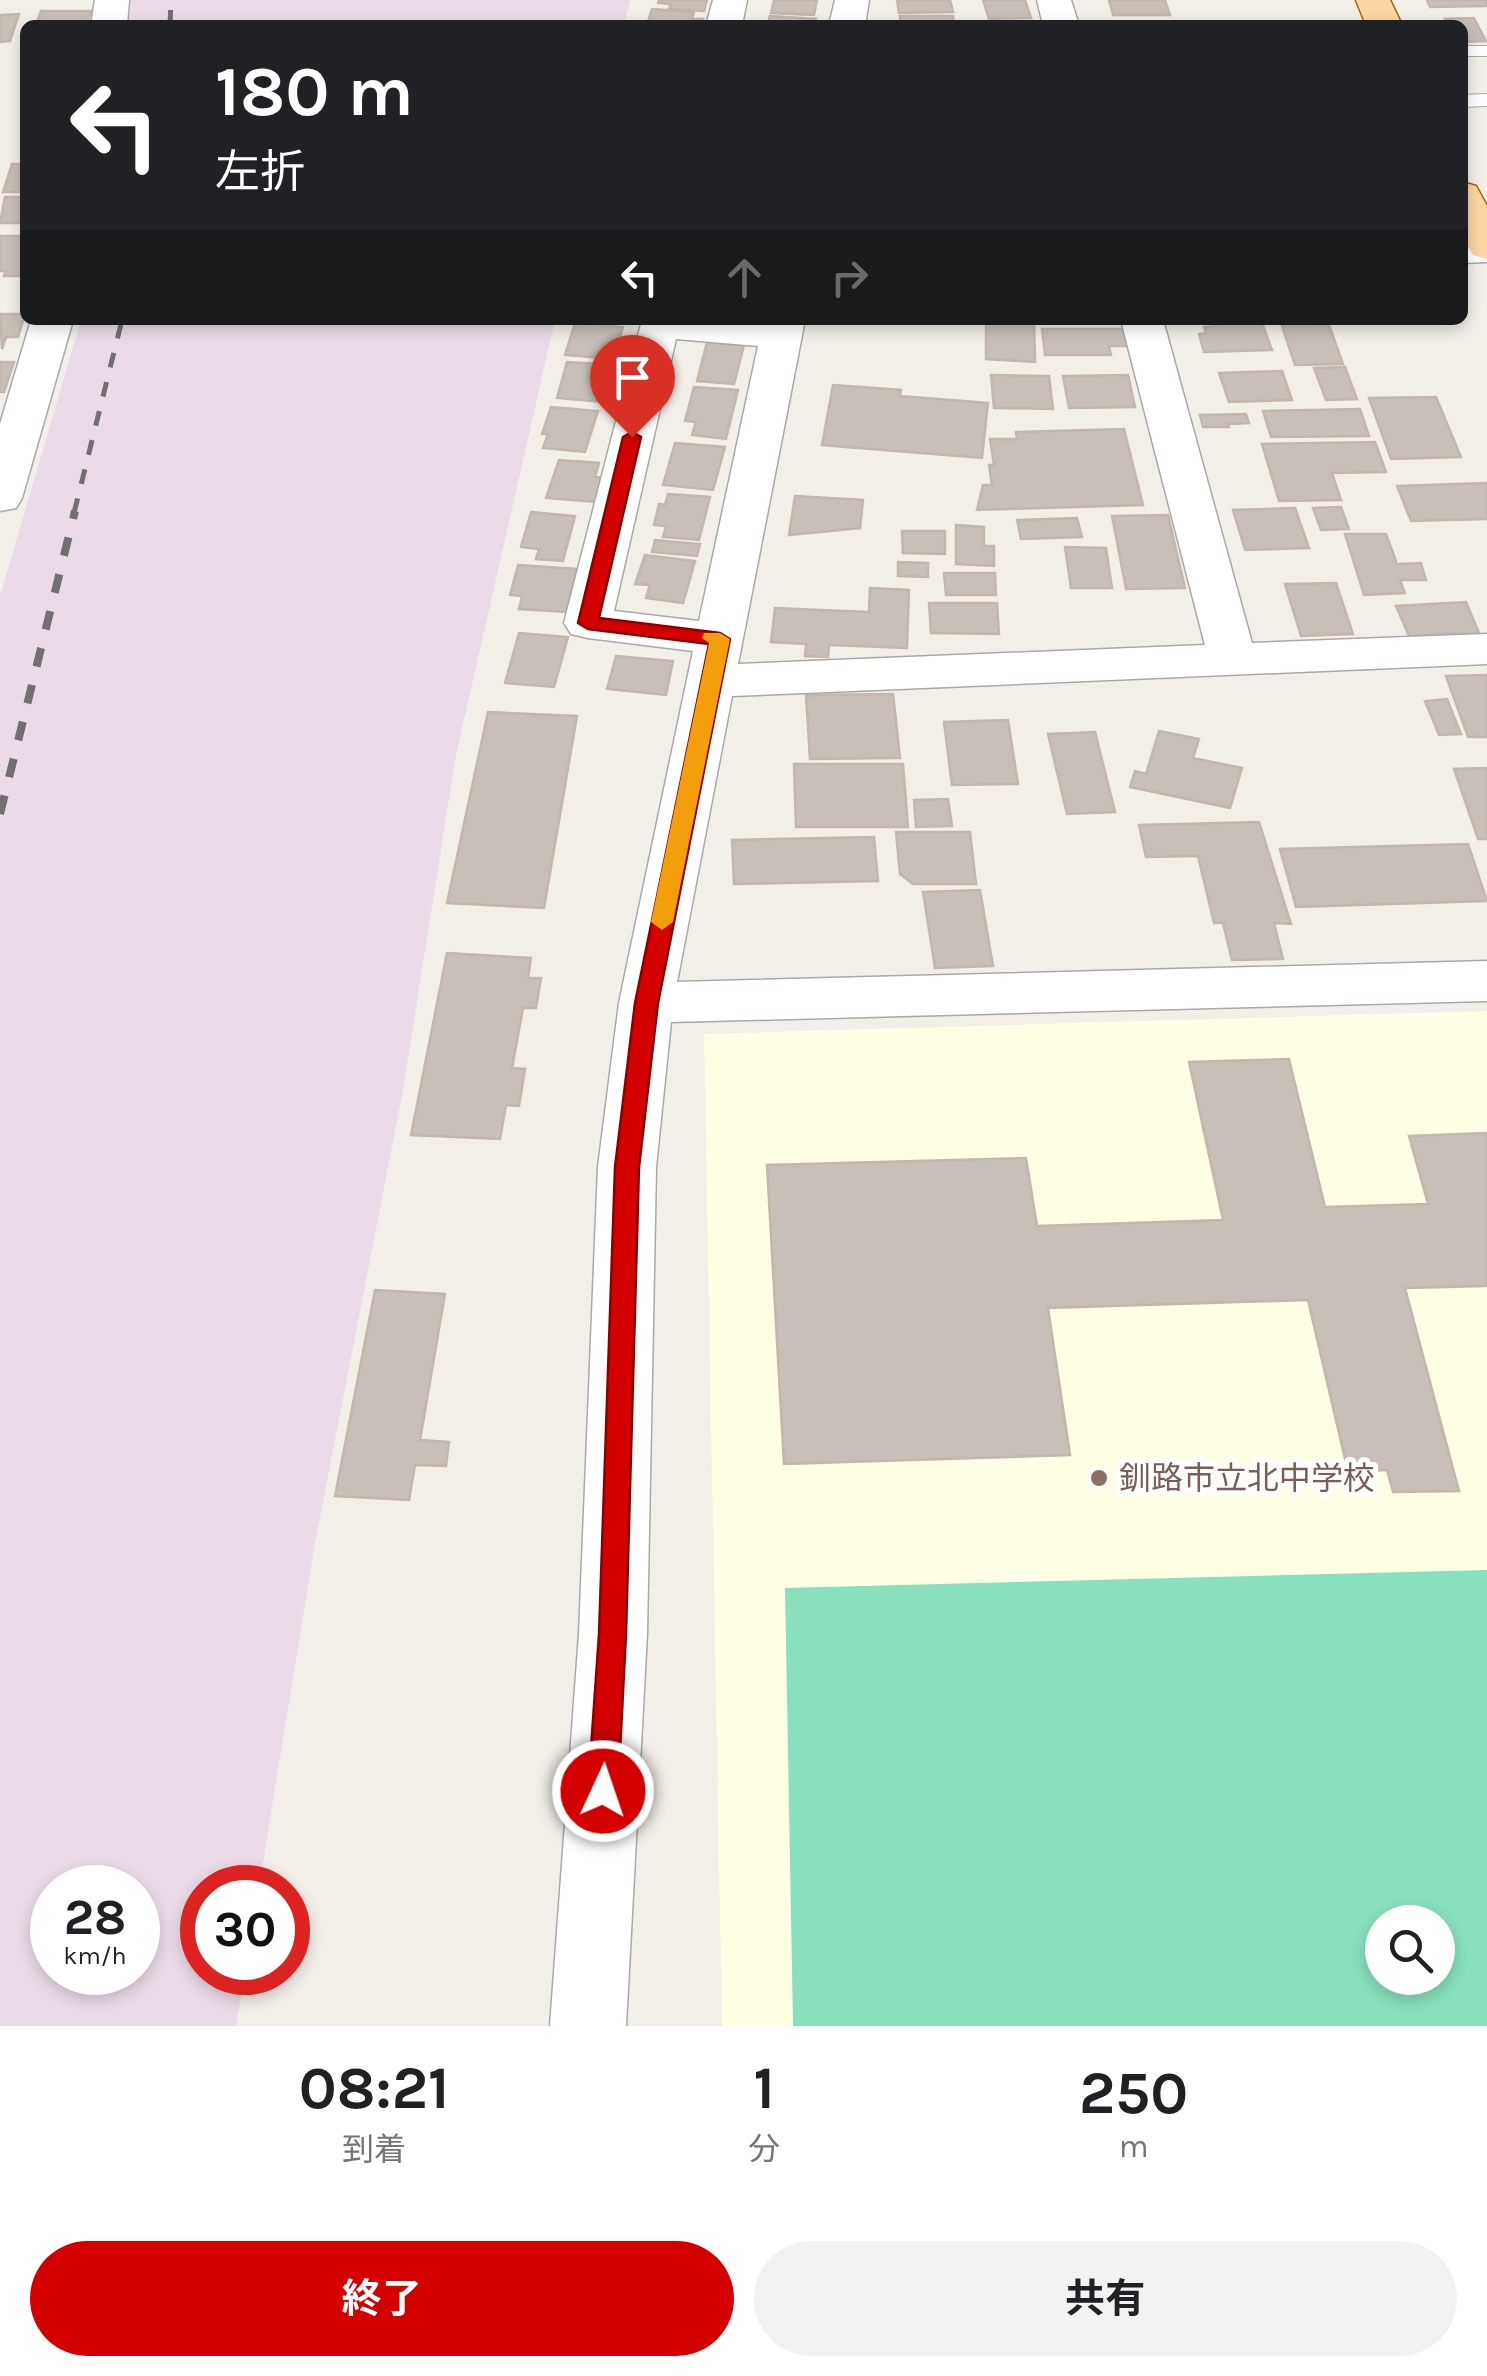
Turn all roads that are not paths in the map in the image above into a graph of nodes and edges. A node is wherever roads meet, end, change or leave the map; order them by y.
1 (1468, 207) edge
2 (1487, 248) edge
3 (51, 325) edge
4 (1143, 325) edge
5 (782, 328) edge
6 (0, 498) edge
7 (1487, 649) edge
8 (715, 660) junction
9 (1233, 660) junction
10 (1487, 981) edge
11 (646, 1003) junction
12 (588, 2026) edge

1 - 2 main road
3 - 6 street
4 - 9 street
5 - 8 street
5 - 8 street
7 - 9 street
8 - 9 street
8 - 11 street
10 - 11 street
11 - 12 street

